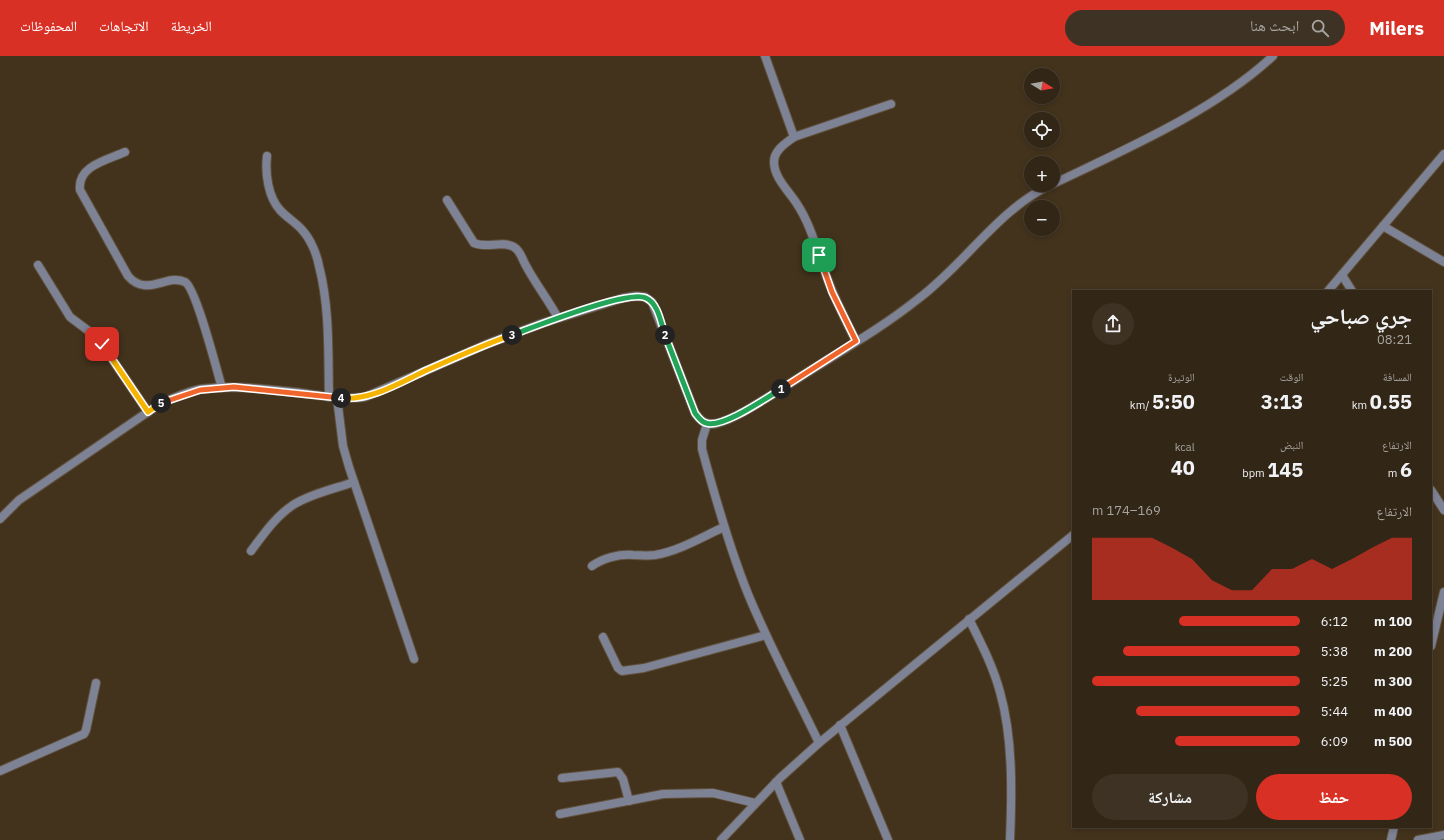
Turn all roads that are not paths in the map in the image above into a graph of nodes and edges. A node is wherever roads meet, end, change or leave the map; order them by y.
1 (765, 56) edge
2 (1274, 56) edge
3 (891, 104) dead end
4 (794, 137) junction
5 (125, 152) dead end
6 (1444, 154) edge
7 (267, 156) dead end
8 (1060, 180) edge
9 (1039, 192) edge
10 (447, 200) dead end
11 (1383, 226) junction
12 (1444, 262) edge
13 (38, 265) dead end
14 (1342, 275) junction
15 (1329, 290) edge
16 (1351, 290) edge
17 (558, 318) junction
18 (856, 341) junction
19 (222, 388) junction
20 (333, 397) junction
21 (148, 412) junction
22 (707, 424) junction
23 (354, 482) junction
24 (1432, 492) edge
25 (1444, 510) edge
26 (0, 519) edge
27 (724, 527) junction
28 (1072, 536) edge
29 (251, 551) dead end
30 (592, 566) dead end
31 (1444, 592) edge
32 (969, 619) junction
33 (766, 635) junction
34 (603, 637) dead end
35 (1432, 642) edge
36 (414, 659) dead end
37 (96, 683) dead end
38 (840, 726) junction
39 (819, 743) junction
40 (0, 771) edge
41 (562, 778) dead end
42 (776, 782) junction
43 (629, 801) junction
44 (755, 803) junction
45 (560, 814) dead end
46 (1394, 828) edge
47 (1444, 835) edge
48 (721, 840) edge
49 (800, 840) edge
50 (888, 840) edge
51 (1010, 840) edge
52 (1391, 840) edge
53 (1418, 840) edge

1 - 4 street
2 - 8 street
3 - 4 street
4 - 18 street
5 - 19 street
6 - 11 street
7 - 20 street
9 - 18 street
10 - 17 street
11 - 12 street
11 - 14 street
13 - 21 street
14 - 15 street
14 - 16 street
17 - 20 street
17 - 22 street
18 - 22 street
19 - 20 street
19 - 21 street
20 - 23 street
21 - 26 street
22 - 27 street
23 - 29 street
23 - 36 street
24 - 25 street
27 - 30 street
27 - 33 street
28 - 32 street
31 - 35 street
32 - 38 street
32 - 51 street
33 - 34 street
33 - 39 street
37 - 40 street
38 - 39 street
38 - 50 street
39 - 42 street
41 - 43 street
42 - 44 street
42 - 49 street
43 - 44 street
43 - 45 street
44 - 48 street
46 - 52 street
47 - 53 street

